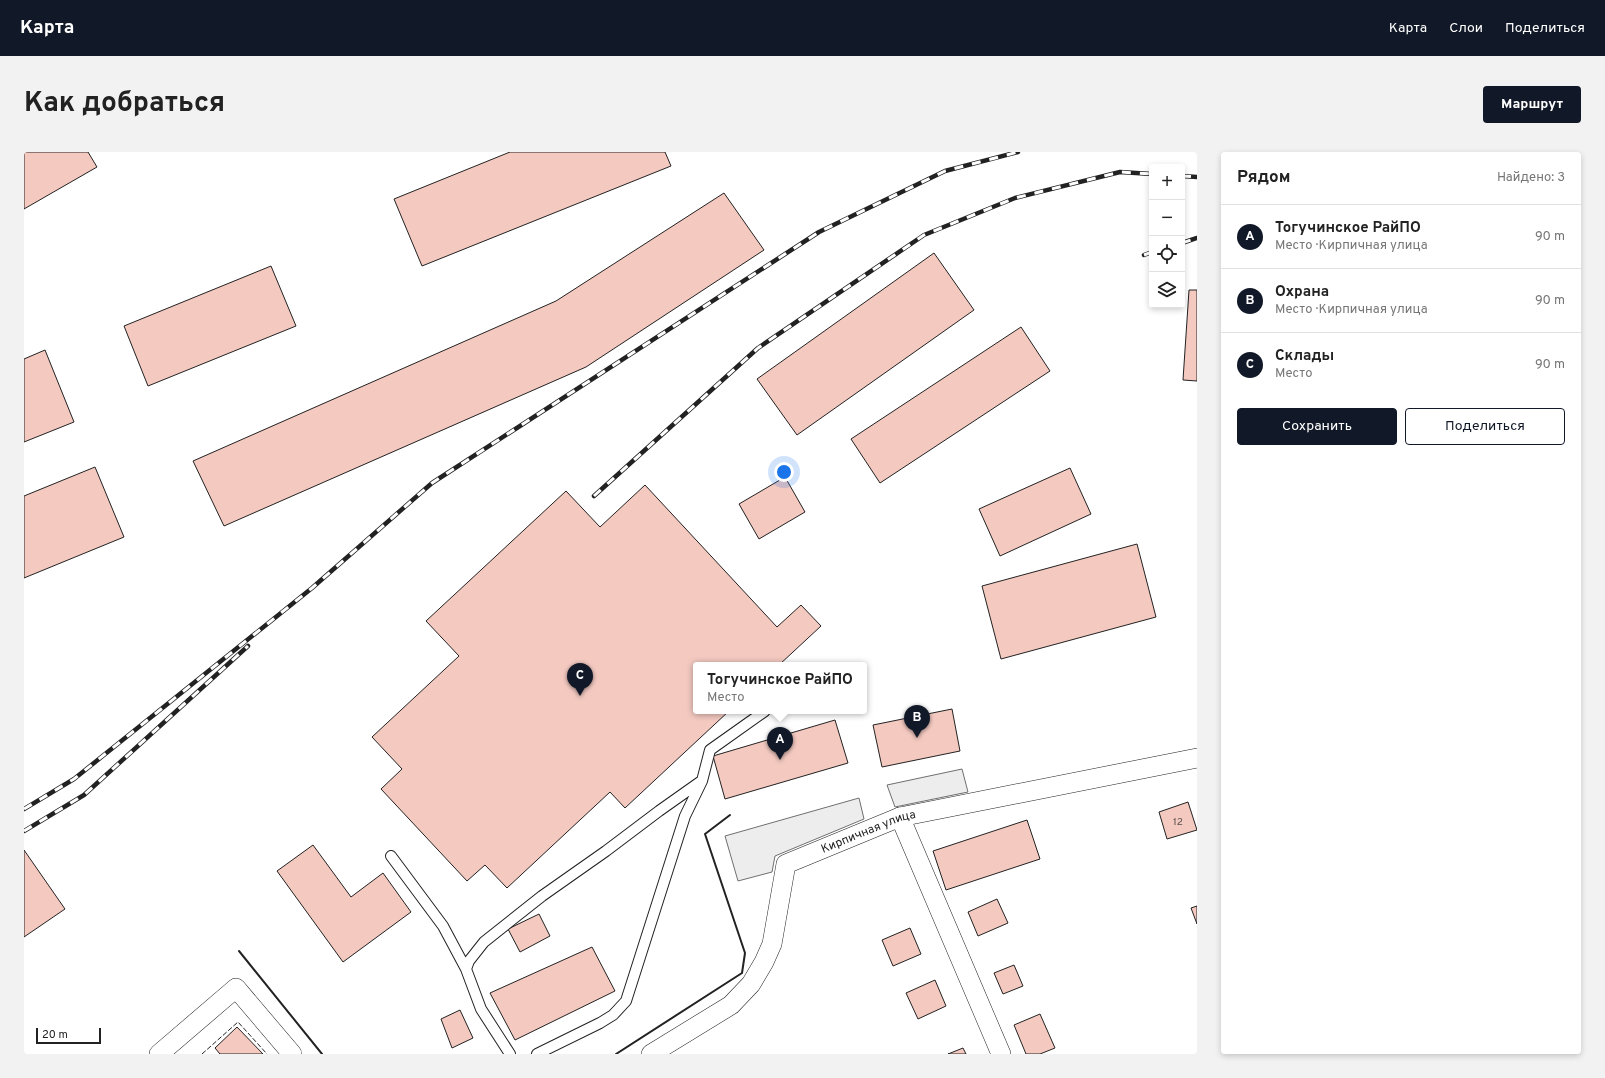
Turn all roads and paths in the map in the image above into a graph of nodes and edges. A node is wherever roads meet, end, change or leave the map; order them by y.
1 (761, 714) edge
2 (1197, 758) edge
3 (702, 781) junction
4 (900, 817) junction
5 (391, 856) dead end
6 (466, 969) junction
7 (159, 1054) edge
8 (292, 1054) edge
9 (510, 1054) edge
10 (537, 1054) edge
11 (651, 1054) edge
12 (1001, 1054) edge

1 - 3 lane
2 - 4 street, Кирпичная улица
3 - 6 lane
3 - 10 lane
4 - 11 street, Кирпичная улица
4 - 12 street
5 - 6 lane
6 - 9 lane
7 - 8 street

